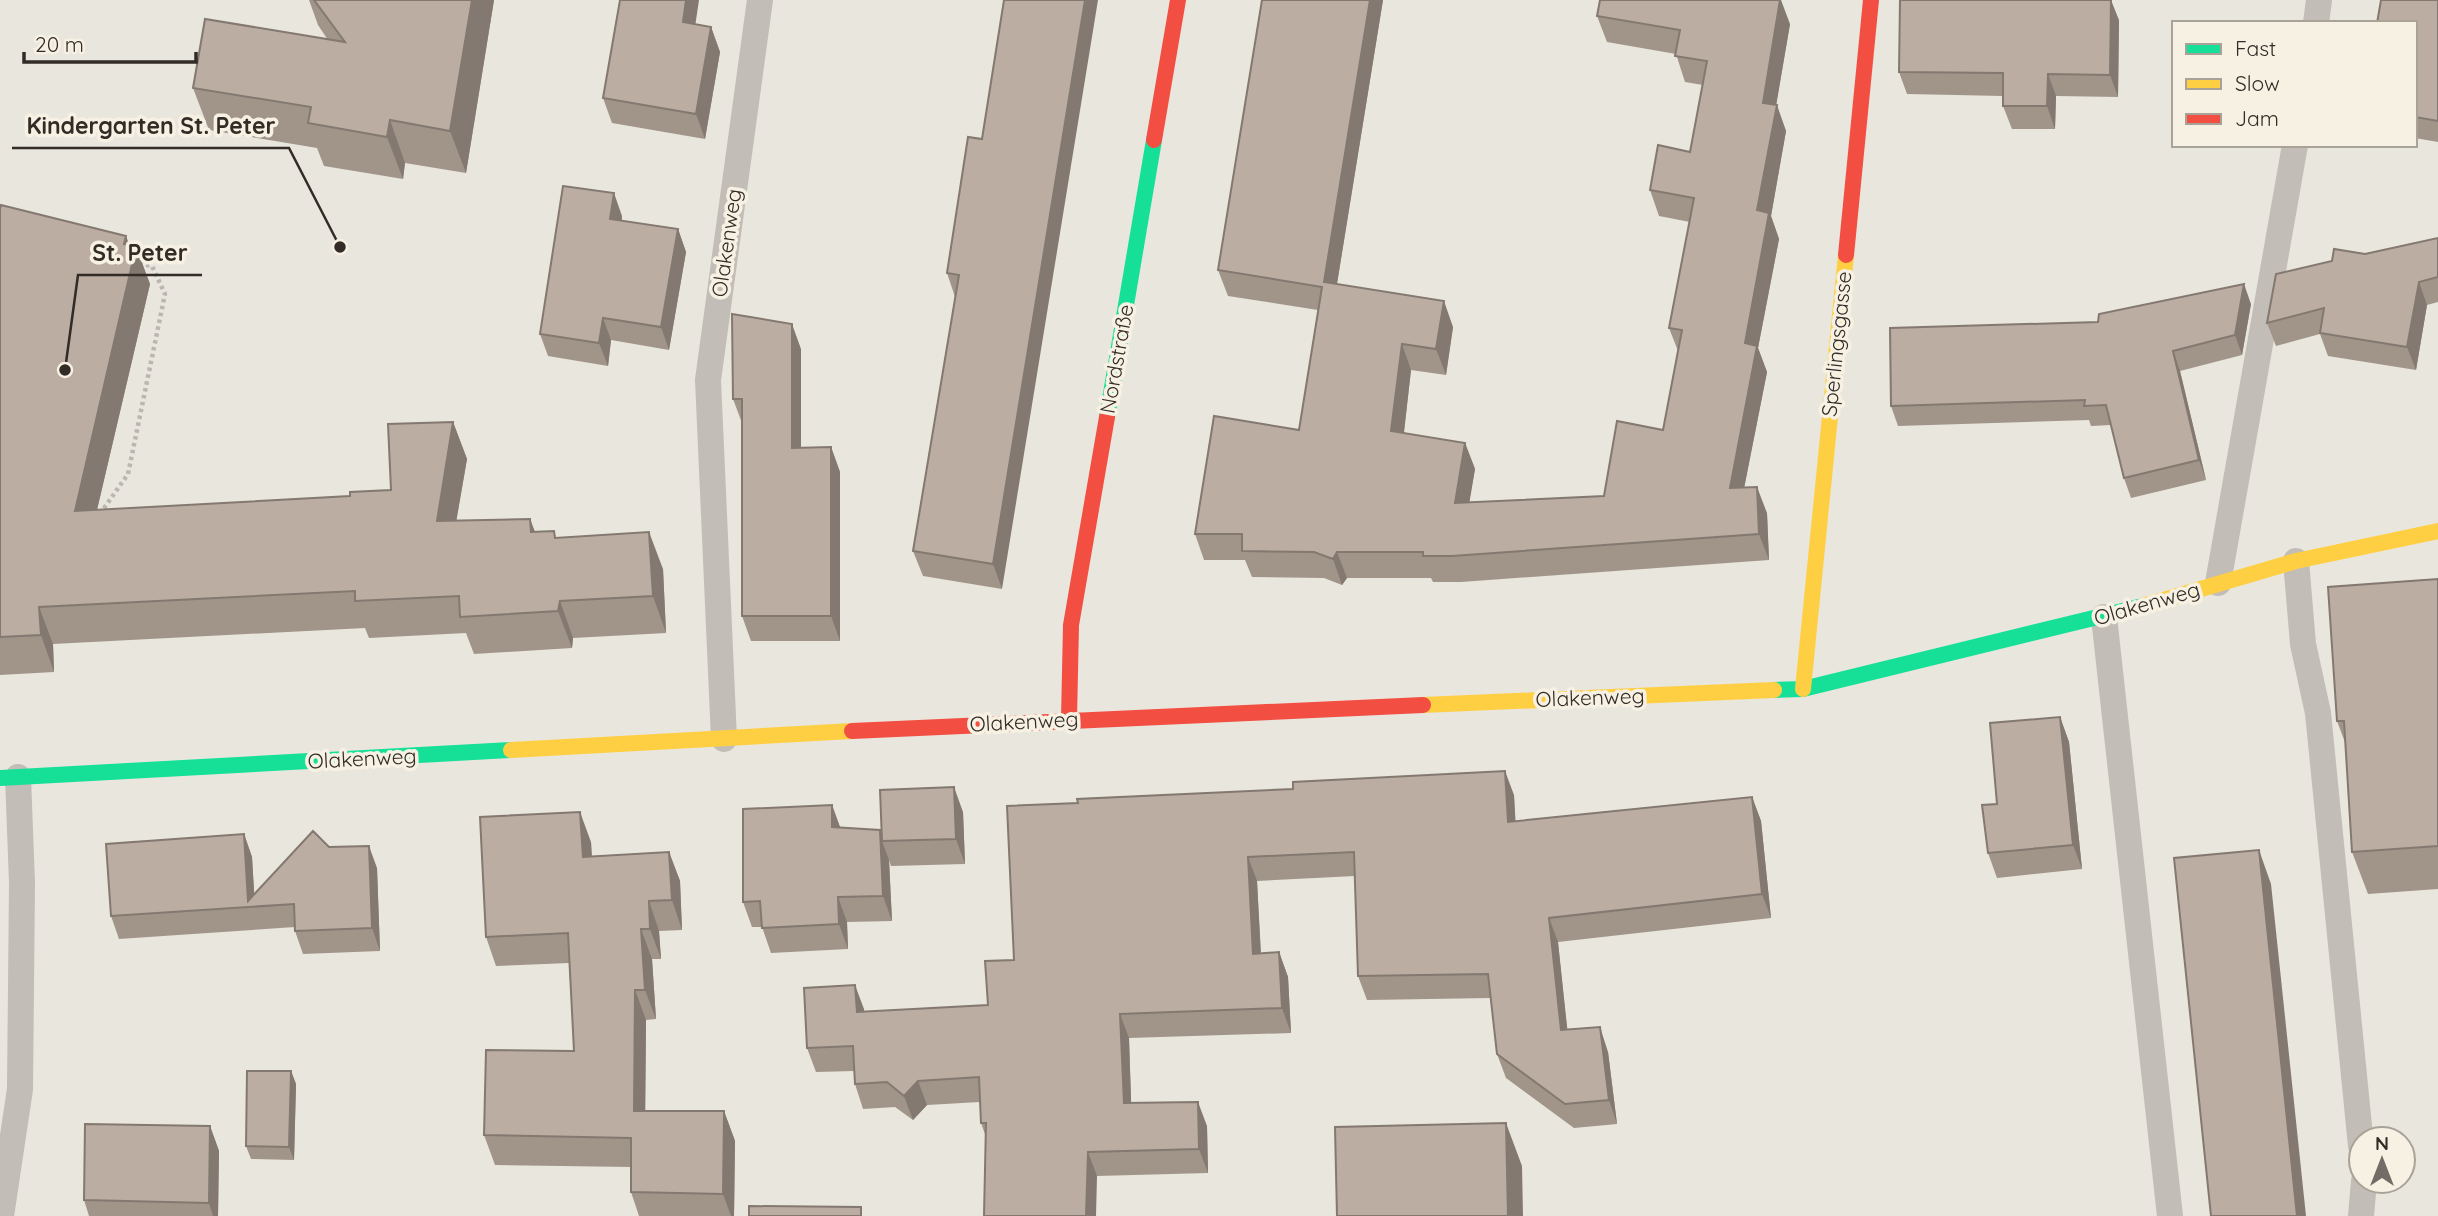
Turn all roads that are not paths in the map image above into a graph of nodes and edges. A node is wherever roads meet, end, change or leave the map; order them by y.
1 (760, 0) edge
2 (1178, 0) edge
3 (1871, 0) edge
4 (2319, 0) edge
5 (2315, 21) edge
6 (2294, 147) edge
7 (2438, 531) edge
8 (2296, 561) junction
9 (2218, 583) junction
10 (2105, 617) junction
11 (1803, 689) junction
12 (1069, 719) junction
13 (724, 739) junction
14 (9, 778) edge
15 (2359, 1125) edge
16 (2363, 1195) edge
17 (1, 1216) edge
18 (2170, 1216) edge
19 (2361, 1216) edge

1 - 13 lane, Olakenweg
2 - 12 street, Nordstraße
3 - 11 street, Sperlingsgasse
4 - 5 lane
6 - 9 lane
7 - 8 street, Olakenweg
8 - 9 street, Olakenweg
8 - 15 lane
9 - 10 street, Olakenweg
10 - 11 street, Olakenweg
10 - 18 lane
11 - 12 street, Olakenweg
12 - 13 street, Olakenweg
13 - 14 street, Olakenweg
14 - 17 lane
16 - 19 lane

